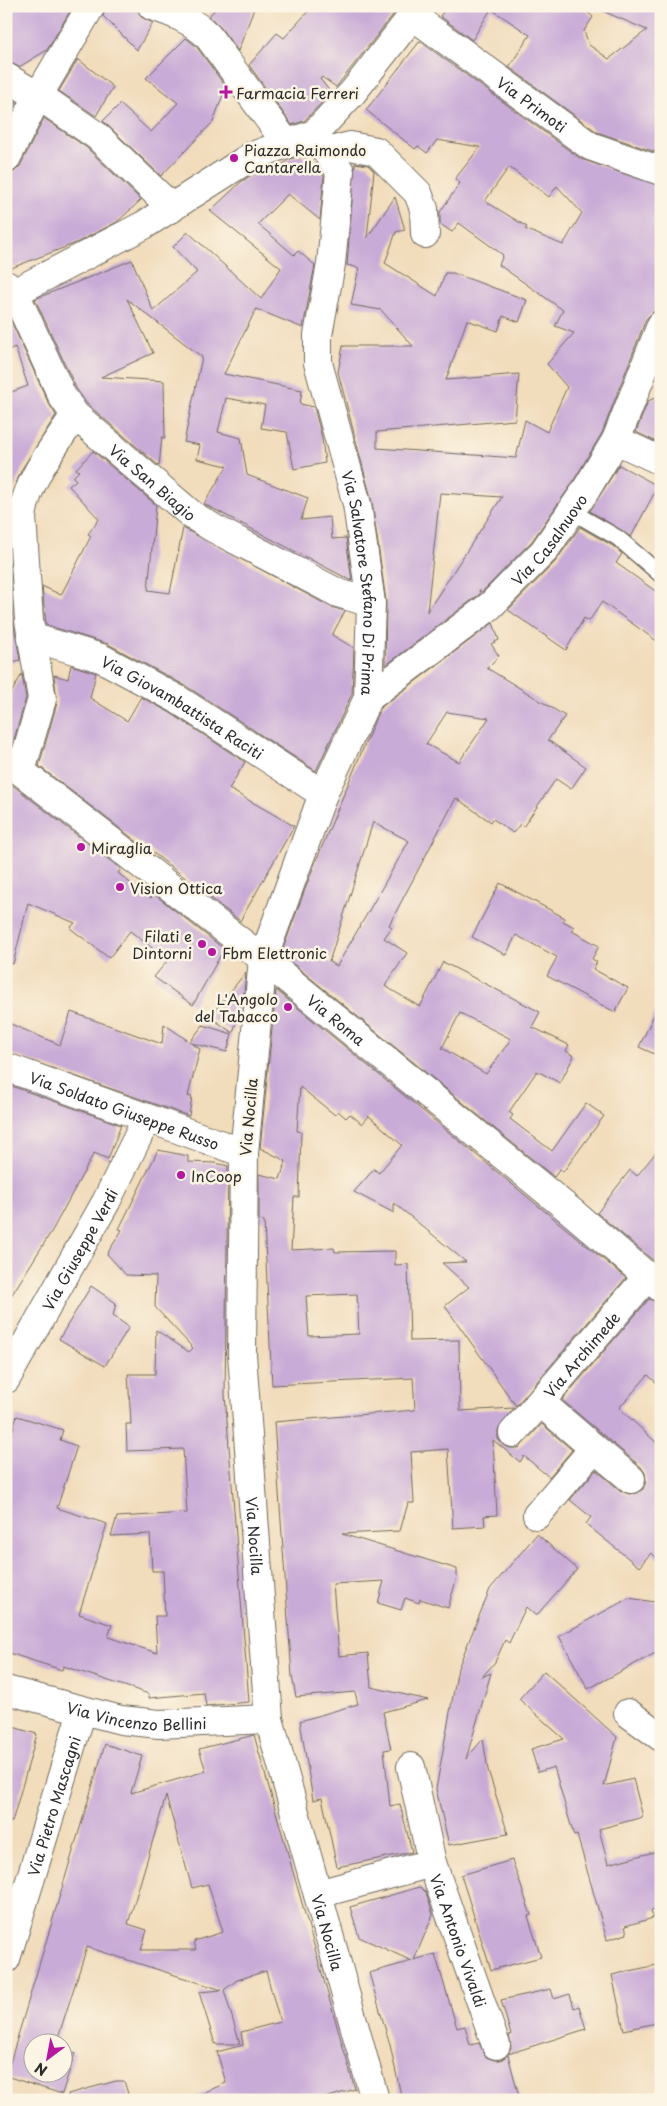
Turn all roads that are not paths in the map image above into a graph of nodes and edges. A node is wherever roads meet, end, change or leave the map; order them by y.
1 (91, 6) edge
2 (152, 6) edge
3 (417, 11) edge
4 (6, 77) edge
5 (38, 96) junction
6 (306, 143) junction
7 (6, 159) edge
8 (661, 171) edge
9 (164, 213) junction
10 (425, 234) dead end
11 (9, 291) edge
12 (661, 325) edge
13 (76, 415) junction
14 (616, 440) junction
15 (661, 461) edge
16 (571, 511) junction
17 (661, 575) edge
18 (371, 603) junction
19 (34, 638) junction
20 (368, 698) junction
21 (10, 763) edge
22 (323, 794) junction
23 (263, 959) junction
24 (6, 1067) edge
25 (147, 1118) junction
26 (244, 1153) junction
27 (654, 1282) edge
28 (6, 1379) edge
29 (540, 1402) junction
30 (514, 1433) dead end
31 (594, 1448) junction
32 (630, 1479) dead end
33 (537, 1515) dead end
34 (6, 1690) edge
35 (82, 1711) junction
36 (628, 1713) dead end
37 (269, 1719) junction
38 (661, 1737) edge
39 (411, 1767) dead end
40 (432, 1863) junction
41 (318, 1894) junction
42 (6, 1958) edge
43 (496, 2045) dead end
44 (376, 2100) edge

1 - 5 street
2 - 6 street, Via Salvatore Stefano Di Prima
3 - 6 street
3 - 8 street, Via Primoti
4 - 5 street
5 - 7 street
5 - 9 street
6 - 9 street
6 - 10 street
6 - 18 street, Via Salvatore Stefano Di Prima
9 - 11 street
11 - 13 street, Via San Biagio
12 - 14 street, Via Casalnuovo
13 - 18 street, Via San Biagio
13 - 19 street
14 - 15 street
14 - 16 street, Via Casalnuovo
16 - 17 lane
16 - 20 street, Via Casalnuovo
18 - 20 street, Via Salvatore Stefano Di Prima
19 - 21 street
19 - 22 street, Via Giovambattista Raciti
20 - 22 street, Via Salvatore Stefano Di Prima
21 - 23 street, Via Roma
22 - 23 street, Via Salvatore Stefano Di Prima
23 - 26 street, Via Nocilla
23 - 27 street, Via Roma
24 - 25 street, Via Soldato Giuseppe Russo
25 - 26 street, Via Soldato Giuseppe Russo
25 - 28 street, Via Giuseppe Verdi
26 - 37 street, Via Nocilla
27 - 29 street, Via Archimede
29 - 30 street
29 - 31 street, Via Archimede
31 - 32 street, Via Archimede
31 - 33 street
34 - 35 street, Via Vincenzo Bellini
35 - 37 street, Via Vincenzo Bellini
35 - 42 street, Via Pietro Mascagni
36 - 38 street
37 - 41 street, Via Nocilla
39 - 40 street
40 - 41 street, Via Antonio Vivaldi
40 - 43 street, Via Antonio Vivaldi
41 - 44 street, Via Nocilla

